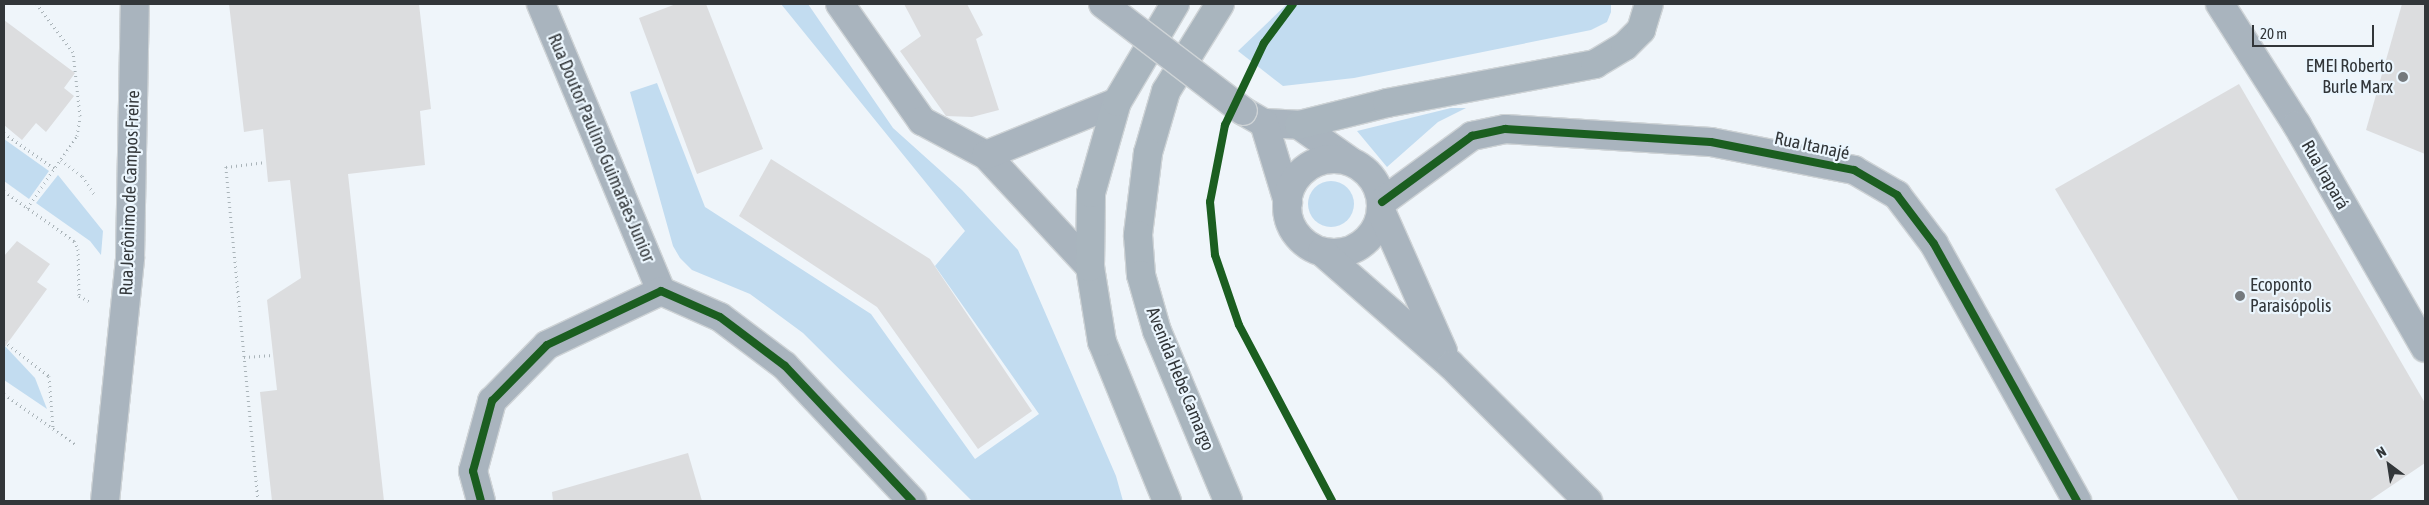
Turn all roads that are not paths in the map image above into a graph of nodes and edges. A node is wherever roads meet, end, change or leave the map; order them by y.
1 (135, 4) edge
2 (541, 4) edge
3 (840, 4) edge
4 (1103, 4) edge
5 (1175, 4) edge
6 (1220, 4) edge
7 (1650, 4) edge
8 (2220, 4) edge
9 (1117, 102) junction
10 (1254, 117) junction
11 (1299, 125) junction
12 (986, 154) junction
13 (1350, 161) junction
14 (1288, 202) junction
15 (1382, 207) junction
16 (1322, 252) junction
17 (1090, 267) junction
18 (661, 291) junction
19 (2425, 348) edge
20 (1451, 365) junction
21 (105, 501) edge
22 (481, 501) edge
23 (912, 501) edge
24 (1168, 501) edge
25 (1228, 501) edge
26 (1588, 501) edge
27 (2077, 501) edge

1 - 21 street, Rua Jerônimo de Campos Freire
2 - 18 street, Rua Doutor Paulino Guimarães Junior
3 - 12 street
4 - 10 street, bridge
5 - 9 main road
6 - 25 main road, Avenida Hebe Camargo
7 - 11 main road
8 - 19 street, Rua Irapará
9 - 12 street
9 - 17 main road
10 - 11 street
10 - 14 street
11 - 13 street
12 - 17 street
13 - 14 street
13 - 15 street
14 - 16 street
15 - 16 street
15 - 20 street
15 - 27 street, Rua Itanajé
16 - 20 street
17 - 24 main road
18 - 22 street
18 - 23 street
20 - 26 street

